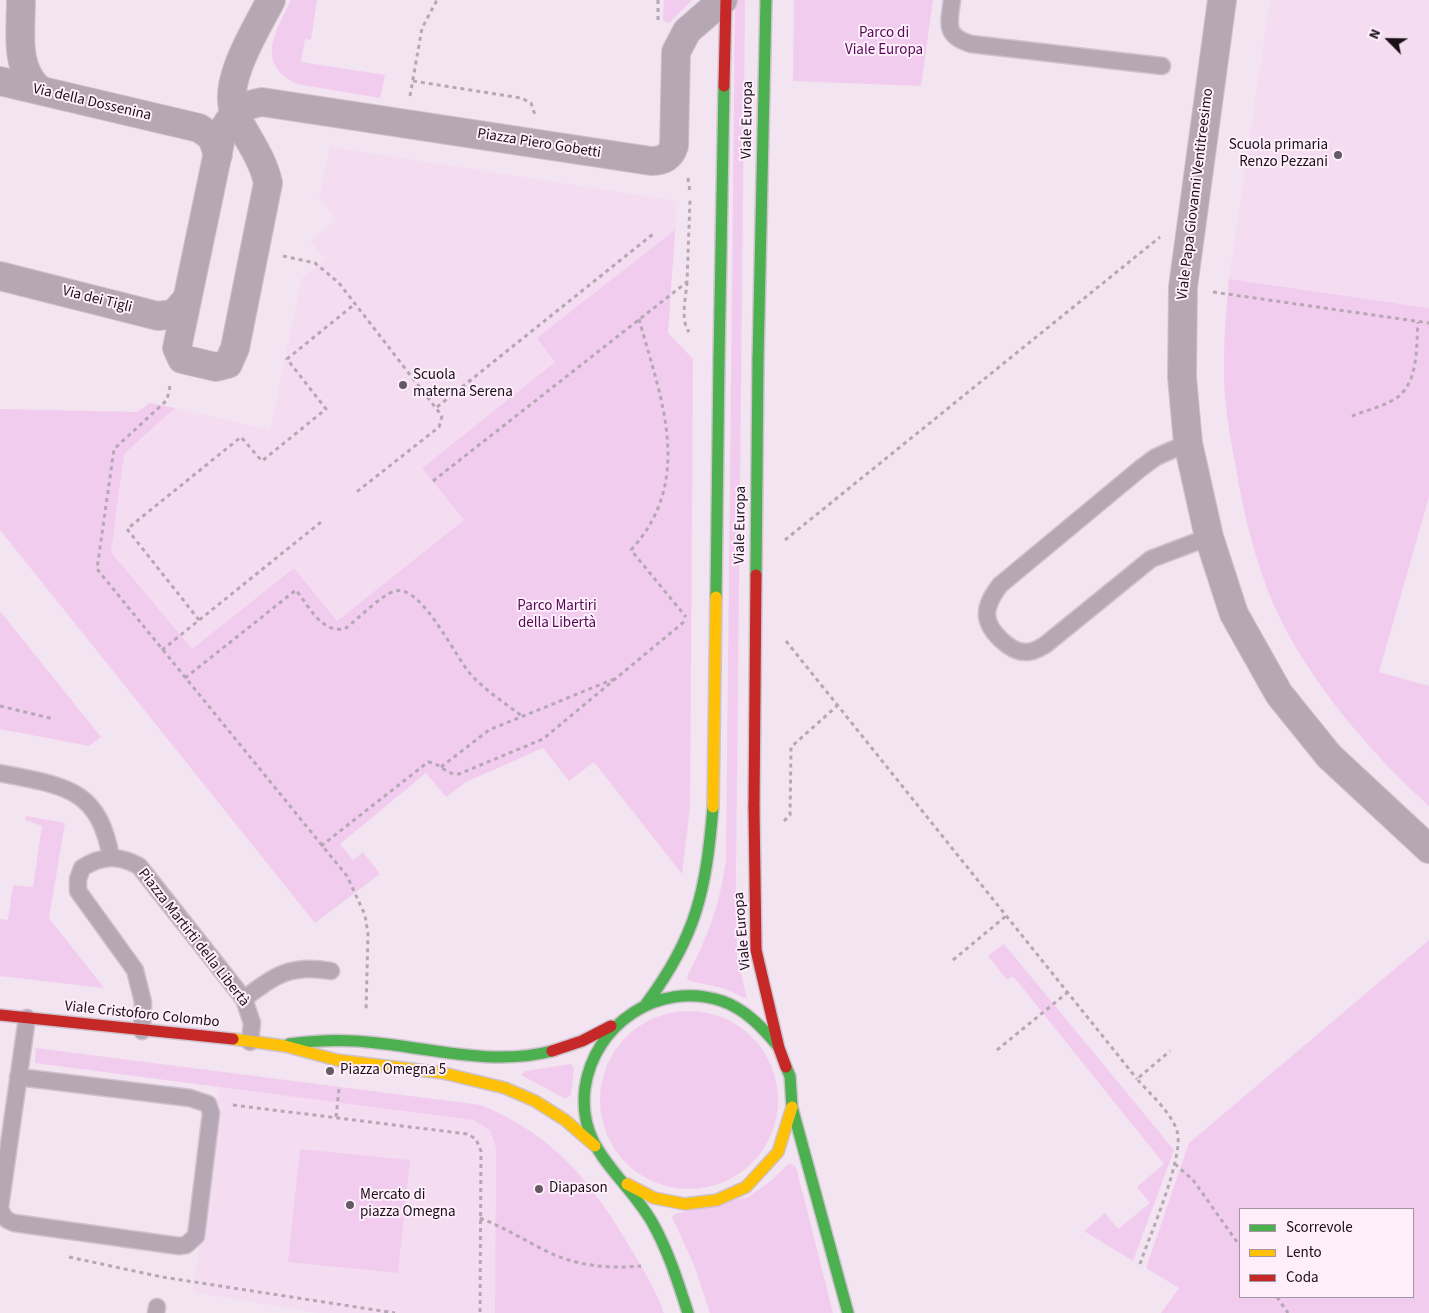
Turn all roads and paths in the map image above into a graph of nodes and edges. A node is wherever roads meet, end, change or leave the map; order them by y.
1 (21, 0) edge
2 (271, 0) edge
3 (437, 0) edge
4 (724, 0) edge
5 (766, 0) edge
6 (952, 0) edge
7 (1222, 0) edge
8 (1162, 66) dead end
9 (0, 81) edge
10 (413, 81) junction
11 (40, 90) junction
12 (234, 92) junction
13 (262, 102) junction
14 (183, 124) junction
15 (406, 124) junction
16 (530, 143) junction
17 (218, 154) junction
18 (667, 158) junction
19 (1192, 212) junction
20 (653, 234) dead end
21 (318, 265) dead end
22 (0, 276) edge
23 (1183, 288) junction
24 (187, 299) junction
25 (356, 303) junction
26 (640, 319) junction
27 (1418, 322) junction
28 (1429, 323) edge
29 (178, 354) junction
30 (437, 407) junction
31 (1352, 416) dead end
32 (1188, 443) junction
33 (433, 481) dead end
34 (354, 494) dead end
35 (321, 522) dead end
36 (1209, 537) junction
37 (783, 541) dead end
38 (695, 614) dead end
39 (199, 620) junction
40 (688, 620) junction
41 (784, 639) dead end
42 (162, 650) junction
43 (185, 678) junction
44 (617, 678) junction
45 (838, 705) junction
46 (0, 706) edge
47 (522, 716) junction
48 (54, 719) dead end
49 (441, 767) junction
50 (0, 773) edge
51 (790, 815) dead end
52 (322, 846) junction
53 (1429, 849) edge
54 (111, 858) junction
55 (1006, 916) junction
56 (953, 960) dead end
57 (331, 971) dead end
58 (1068, 992) junction
59 (244, 999) junction
60 (646, 1004) junction
61 (0, 1015) edge
62 (27, 1018) junction
63 (618, 1022) junction
64 (142, 1030) junction
65 (364, 1041) junction
66 (250, 1042) junction
67 (280, 1046) junction
68 (779, 1048) junction
69 (996, 1050) dead end
70 (1170, 1051) dead end
71 (18, 1078) junction
72 (1137, 1079) junction
73 (208, 1104) junction
74 (792, 1107) junction
75 (595, 1146) junction
76 (1175, 1164) junction
77 (626, 1183) junction
78 (480, 1218) junction
79 (1239, 1245) edge
80 (67, 1257) dead end
81 (671, 1260) junction
82 (1140, 1264) dead end
83 (1278, 1298) edge
84 (395, 1313) edge
85 (480, 1313) edge
86 (688, 1313) edge
87 (848, 1313) edge
88 (1288, 1313) edge

1 - 11 street
2 - 12 street
3 - 10 path
4 - 18 street
4 - 60 street, Viale Europa, bridge
5 - 68 street, Viale Europa, bridge
6 - 8 lane
7 - 19 street, Viale Papa Giovanni Ventitreesimo
9 - 11 street, Via della Dossenina
10 - 15 path
10 - 16 path
11 - 14 street, Via della Dossenina
12 - 13 street, Piazza Piero Gobetti
12 - 13 street
12 - 14 street, Via della Dossenina
12 - 17 street
12 - 29 street
13 - 15 street, Piazza Piero Gobetti
14 - 17 street, Via della Dossenina
15 - 16 street, Piazza Piero Gobetti
16 - 18 street, Piazza Piero Gobetti
17 - 24 street
18 - 26 path
19 - 23 street, Viale Papa Giovanni Ventitreesimo
19 - 37 path
20 - 30 path
21 - 25 path
22 - 24 street, Via dei Tigli
23 - 27 path
23 - 32 street, Viale Papa Giovanni Ventitreesimo
24 - 29 street
25 - 30 path
25 - 39 path
26 - 33 path
26 - 40 path
27 - 28 path
27 - 31 path
29 - 42 path
30 - 34 path
32 - 36 street, Viale Papa Giovanni Ventitreesimo
32 - 36 lane
35 - 39 path
36 - 53 street, Viale Papa Giovanni Ventitreesimo
38 - 40 path
39 - 42 path
40 - 44 path
41 - 45 path
42 - 43 path
43 - 47 path
43 - 52 path
44 - 47 path
44 - 49 path
45 - 51 path
45 - 55 path
46 - 48 path
47 - 49 path
49 - 52 path
50 - 54 lane
52 - 65 path
54 - 59 lane, Piazza Martirti della Libertà
54 - 64 lane, Piazza Martirti della Libertà
55 - 56 path
55 - 58 path
57 - 59 lane
58 - 69 path
58 - 72 path
59 - 66 lane, Piazza Martirti della Libertà
60 - 63 street, Viale Europa
60 - 68 street, Viale Europa
61 - 62 street, Viale Cristoforo Colombo
62 - 64 street, Viale Cristoforo Colombo
62 - 71 lane
63 - 65 street
63 - 75 street, Viale Europa
64 - 66 street, Viale Cristoforo Colombo
65 - 67 street
66 - 67 street, Viale Cristoforo Colombo
67 - 75 street
68 - 74 street, Viale Europa
70 - 72 path
71 - 73 lane
71 - 73 lane
72 - 76 path
73 - 78 path
74 - 77 street, Viale Europa
74 - 87 street, Viale Europa
75 - 77 street, Viale Europa
76 - 79 path
76 - 82 path
77 - 81 street, Viale Europa
78 - 81 path
78 - 85 path
80 - 84 path
81 - 86 street, Viale Europa
83 - 88 path

